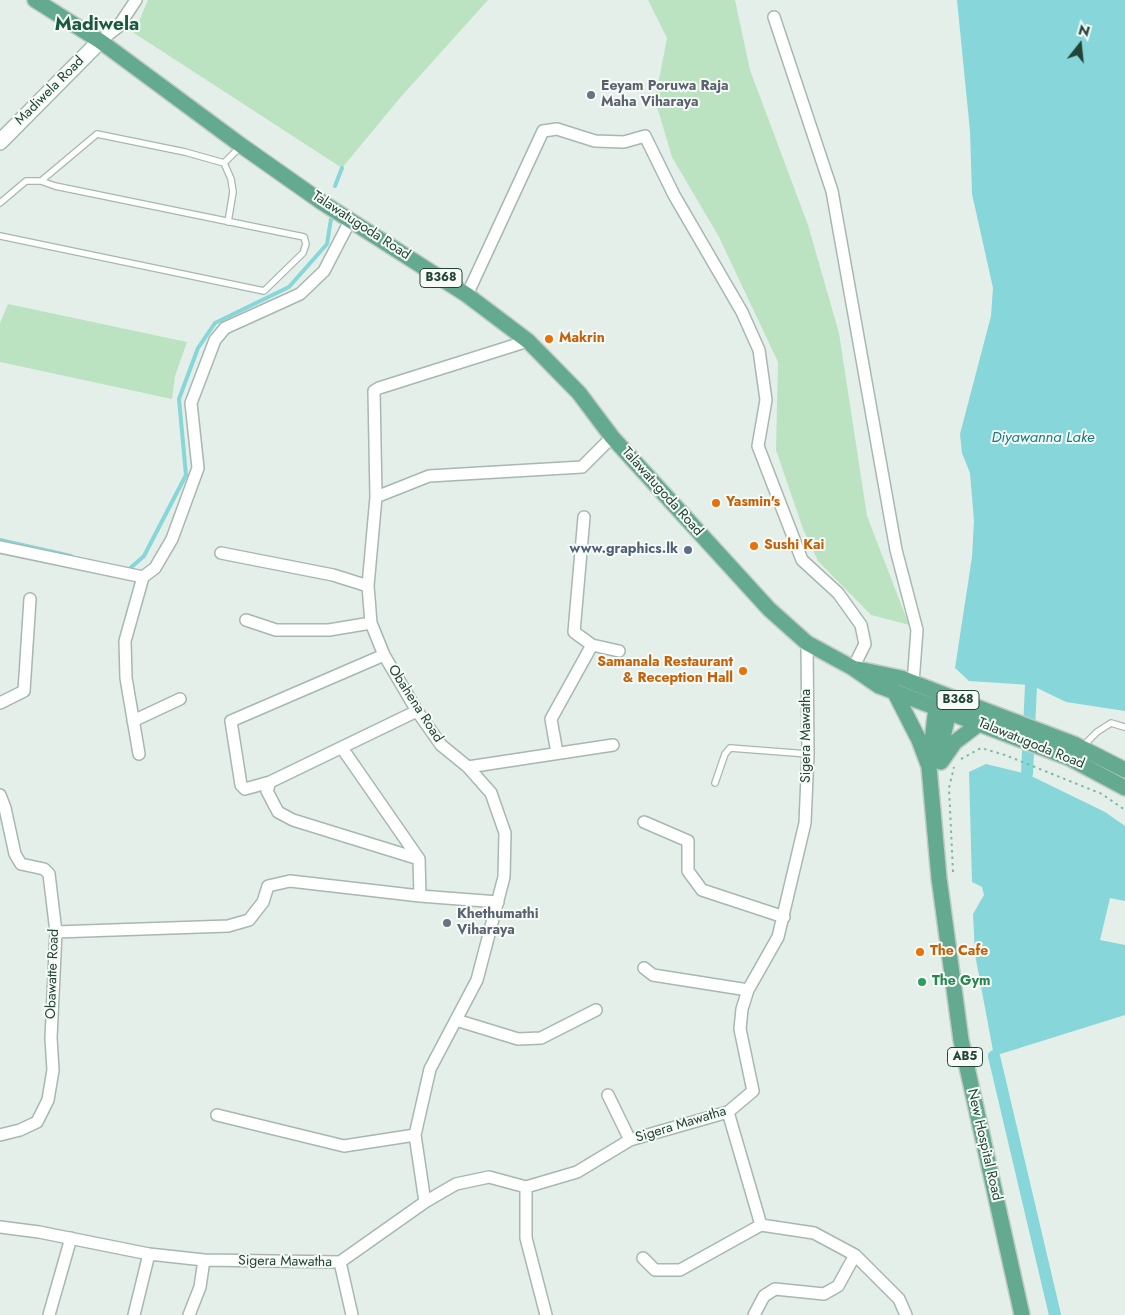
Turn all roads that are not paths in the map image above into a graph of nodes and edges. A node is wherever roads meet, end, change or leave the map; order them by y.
1 (34, 0) edge
2 (136, 0) edge
3 (774, 17) dead end
4 (100, 41) junction
5 (0, 142) edge
6 (242, 146) junction
7 (224, 163) junction
8 (41, 180) junction
9 (0, 203) edge
10 (350, 221) junction
11 (228, 222) junction
12 (0, 236) edge
13 (467, 295) junction
14 (528, 341) junction
15 (612, 437) junction
16 (376, 497) junction
17 (584, 517) dead end
18 (0, 547) edge
19 (221, 553) dead end
20 (143, 577) junction
21 (368, 586) junction
22 (30, 599) dead end
23 (246, 620) dead end
24 (371, 623) junction
25 (807, 643) junction
26 (592, 645) junction
27 (619, 651) dead end
28 (384, 655) junction
29 (853, 668) junction
30 (913, 683) junction
31 (894, 692) junction
32 (180, 698) dead end
33 (944, 702) junction
34 (0, 703) edge
35 (417, 712) junction
36 (133, 721) junction
37 (980, 723) junction
38 (1011, 727) junction
39 (1124, 727) dead end
40 (613, 745) dead end
41 (342, 748) junction
42 (1075, 750) junction
43 (558, 753) junction
44 (138, 754) dead end
45 (808, 754) junction
46 (468, 767) junction
47 (933, 768) junction
48 (1125, 770) edge
49 (270, 782) junction
50 (715, 783) dead end
51 (1125, 788) edge
52 (0, 795) edge
53 (2, 809) edge
54 (644, 822) dead end
55 (419, 859) junction
56 (420, 896) junction
57 (498, 902) junction
58 (784, 917) junction
59 (56, 932) junction
60 (644, 968) dead end
61 (748, 990) junction
62 (596, 1010) dead end
63 (456, 1020) junction
64 (608, 1095) dead end
65 (728, 1112) junction
66 (216, 1115) dead end
67 (0, 1135) edge
68 (415, 1135) junction
69 (630, 1140) junction
70 (526, 1187) junction
71 (425, 1202) junction
72 (762, 1225) junction
73 (0, 1227) edge
74 (71, 1238) junction
75 (149, 1254) junction
76 (854, 1255) junction
77 (643, 1258) dead end
78 (204, 1260) junction
79 (340, 1262) junction
80 (49, 1315) edge
81 (134, 1315) edge
82 (189, 1315) edge
83 (352, 1315) edge
84 (546, 1315) edge
85 (754, 1315) edge
86 (906, 1315) edge
87 (1022, 1315) edge

1 - 4 main road, Talawatugoda Road / B368
2 - 4 street
3 - 30 street
4 - 5 main road, Madiwela Road
4 - 6 main road, Talawatugoda Road / B368
6 - 7 lane
6 - 10 main road, Talawatugoda Road / B368
7 - 8 lane
7 - 11 lane
8 - 9 lane
8 - 11 lane
10 - 13 main road, Talawatugoda Road / B368
10 - 20 street
11 - 12 lane
13 - 14 main road, Talawatugoda Road / B368
13 - 29 street
14 - 15 main road, Talawatugoda Road / B368
14 - 16 street, Obahena Road
15 - 16 street
15 - 25 main road, Talawatugoda Road / B368
16 - 21 street, Obahena Road
17 - 26 street
18 - 20 street
19 - 21 street
20 - 36 street
21 - 24 street, Obahena Road
22 - 34 street
23 - 24 street
24 - 28 street, Obahena Road
25 - 29 main road, Talawatugoda Road / B368
25 - 45 street, Sigera Mawatha
26 - 27 street
26 - 43 street
28 - 35 street, Obahena Road
28 - 49 street
29 - 30 main road, Talawatugoda Road / B368
29 - 31 main road, Talawatugoda Road / B368
30 - 33 main road, Talawatugoda Road / B368
31 - 33 main road, Talawatugoda Road / B368
31 - 47 main road
32 - 36 street
33 - 37 main road, Talawatugoda Road / B368
33 - 38 main road, Talawatugoda Road / B368
33 - 47 main road, New Hospital Road / AB5
35 - 41 street
35 - 46 street, Obahena Road
36 - 44 street
37 - 38 main road, Talawatugoda Road / B368
37 - 47 main road, AB5
38 - 42 main road, Talawatugoda Road / B368
39 - 42 lane
40 - 43 street
41 - 49 street
41 - 55 street
42 - 48 main road, Talawatugoda Road / B368
42 - 51 main road, Talawatugoda Road / B368
43 - 46 street
45 - 50 lane
45 - 58 street, Sigera Mawatha
46 - 57 street, Obahena Road
47 - 87 main road, New Hospital Road / AB5
49 - 55 street
52 - 53 street
53 - 59 street, Obawatte Road
54 - 58 street
55 - 56 street
56 - 57 street
56 - 59 street
57 - 63 street, Obahena Road
58 - 61 street, Sigera Mawatha
59 - 67 street, Obawatte Road
60 - 61 street
61 - 65 street, Sigera Mawatha
62 - 63 street
63 - 68 street, Obahena Road
64 - 69 street
65 - 69 street, Sigera Mawatha
65 - 72 street
66 - 68 street
68 - 71 street, Obahena Road
69 - 70 street, Sigera Mawatha
70 - 71 street, Sigera Mawatha
70 - 84 street
71 - 79 street, Sigera Mawatha
72 - 76 street
72 - 77 street
73 - 74 street, Sigera Mawatha
74 - 75 street, Sigera Mawatha
74 - 80 street
75 - 78 street, Sigera Mawatha
75 - 81 street
76 - 85 street
76 - 86 street
78 - 79 street, Sigera Mawatha
78 - 82 street
79 - 83 street

